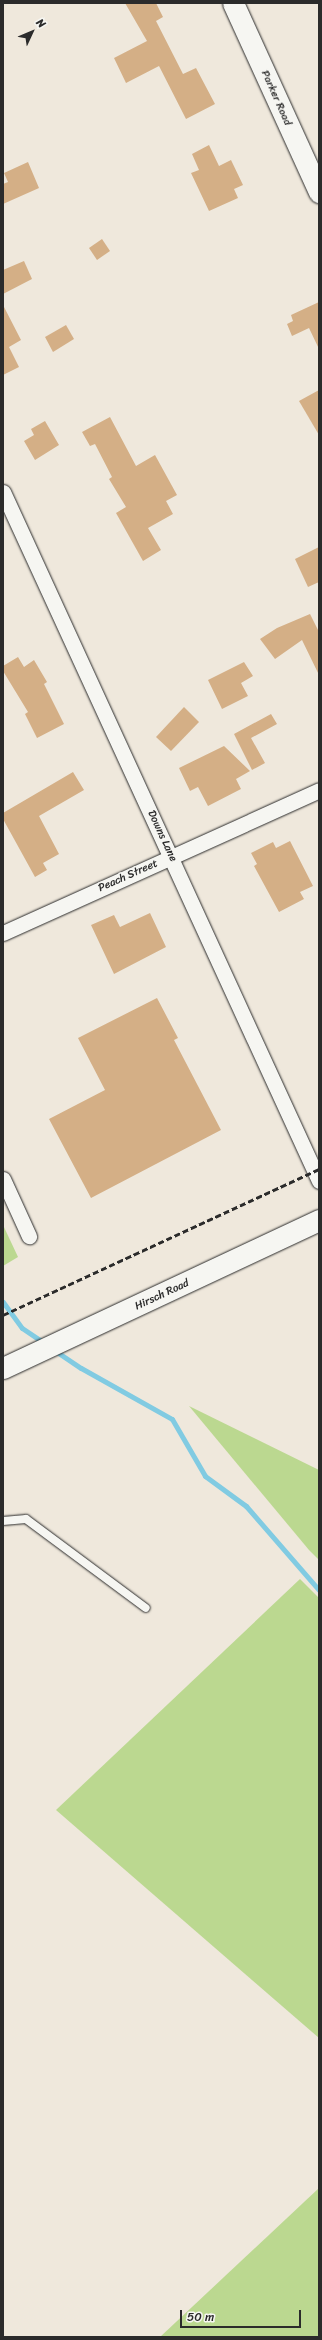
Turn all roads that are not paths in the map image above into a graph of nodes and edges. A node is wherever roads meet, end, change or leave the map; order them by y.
1 (233, 3) edge
2 (319, 192) edge
3 (3, 492) edge
4 (319, 790) edge
5 (172, 857) junction
6 (3, 933) edge
7 (3, 1180) edge
8 (319, 1181) edge
9 (319, 1220) edge
10 (29, 1236) dead end
11 (3, 1368) edge
12 (3, 1520) edge
13 (146, 1608) dead end

1 - 2 main road, Parker Road
3 - 5 street, Downs Lane
4 - 5 street, Peach Street
5 - 6 street, Peach Street
5 - 8 street, Downs Lane
7 - 10 street
9 - 11 main road, Hirsch Road
12 - 13 lane

